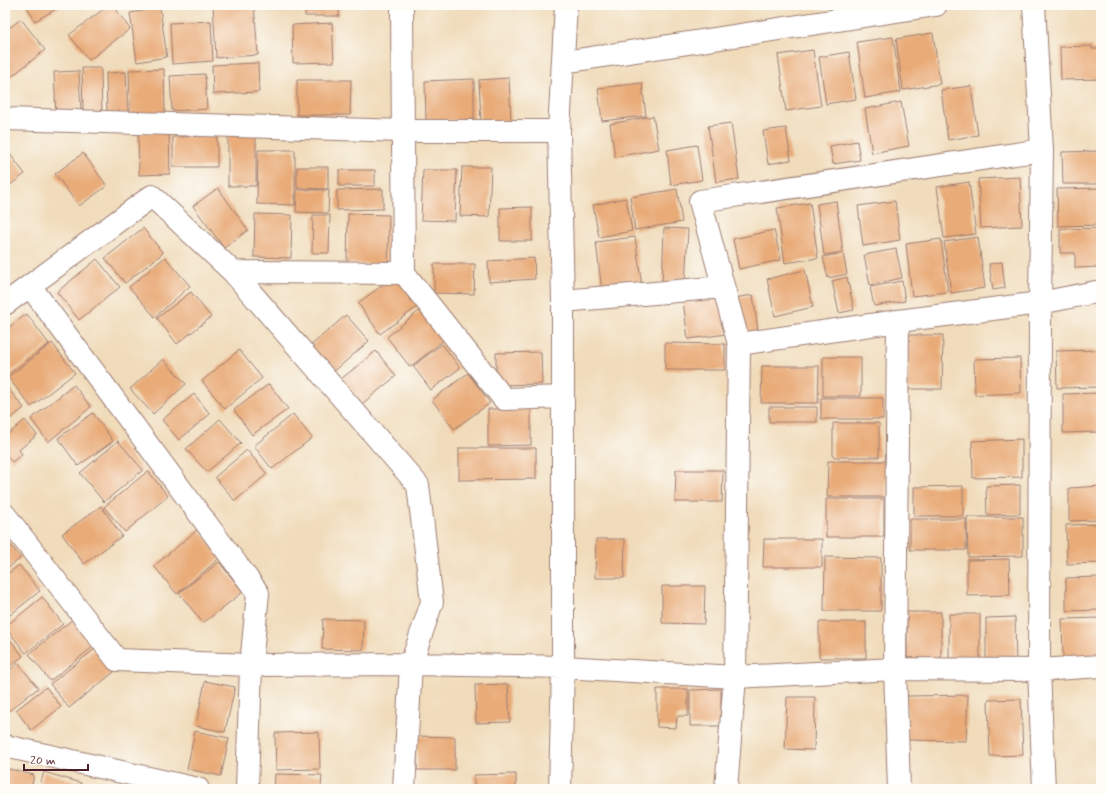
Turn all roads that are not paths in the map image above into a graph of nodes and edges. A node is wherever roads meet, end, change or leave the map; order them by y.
1 (402, 5) edge
2 (566, 5) edge
3 (936, 5) edge
4 (1034, 5) edge
5 (564, 62) junction
6 (5, 119) edge
7 (403, 131) junction
8 (559, 131) junction
9 (1042, 150) junction
10 (233, 272) junction
11 (404, 273) junction
12 (30, 286) junction
13 (723, 287) junction
14 (1101, 291) edge
15 (563, 301) junction
16 (1040, 303) junction
17 (5, 304) edge
18 (898, 321) junction
19 (739, 344) junction
20 (563, 397) junction
21 (5, 515) edge
22 (411, 664) junction
23 (251, 665) junction
24 (1101, 666) edge
25 (563, 667) junction
26 (895, 669) junction
27 (1039, 670) junction
28 (735, 677) junction
29 (5, 746) edge
30 (198, 789) edge
31 (247, 789) edge
32 (404, 789) edge
33 (560, 789) edge
34 (726, 789) edge
35 (899, 789) edge
36 (1044, 789) edge

1 - 7 street
2 - 5 street
3 - 5 street
4 - 9 street
5 - 8 street
6 - 7 street
7 - 8 street
7 - 11 street
8 - 15 street
9 - 13 street
9 - 16 street
10 - 11 street
10 - 12 street
10 - 22 street
11 - 20 street
12 - 17 street
12 - 23 street
13 - 15 street
13 - 19 street
14 - 16 street
15 - 20 street
16 - 18 street
16 - 27 street
18 - 19 street
18 - 26 street
19 - 28 street
20 - 25 street
21 - 23 street
22 - 23 street
22 - 25 street
22 - 32 street
23 - 31 street
24 - 27 street
25 - 28 street
25 - 33 street
26 - 27 street
26 - 28 street
26 - 35 street
27 - 36 street
28 - 34 street
29 - 30 street

